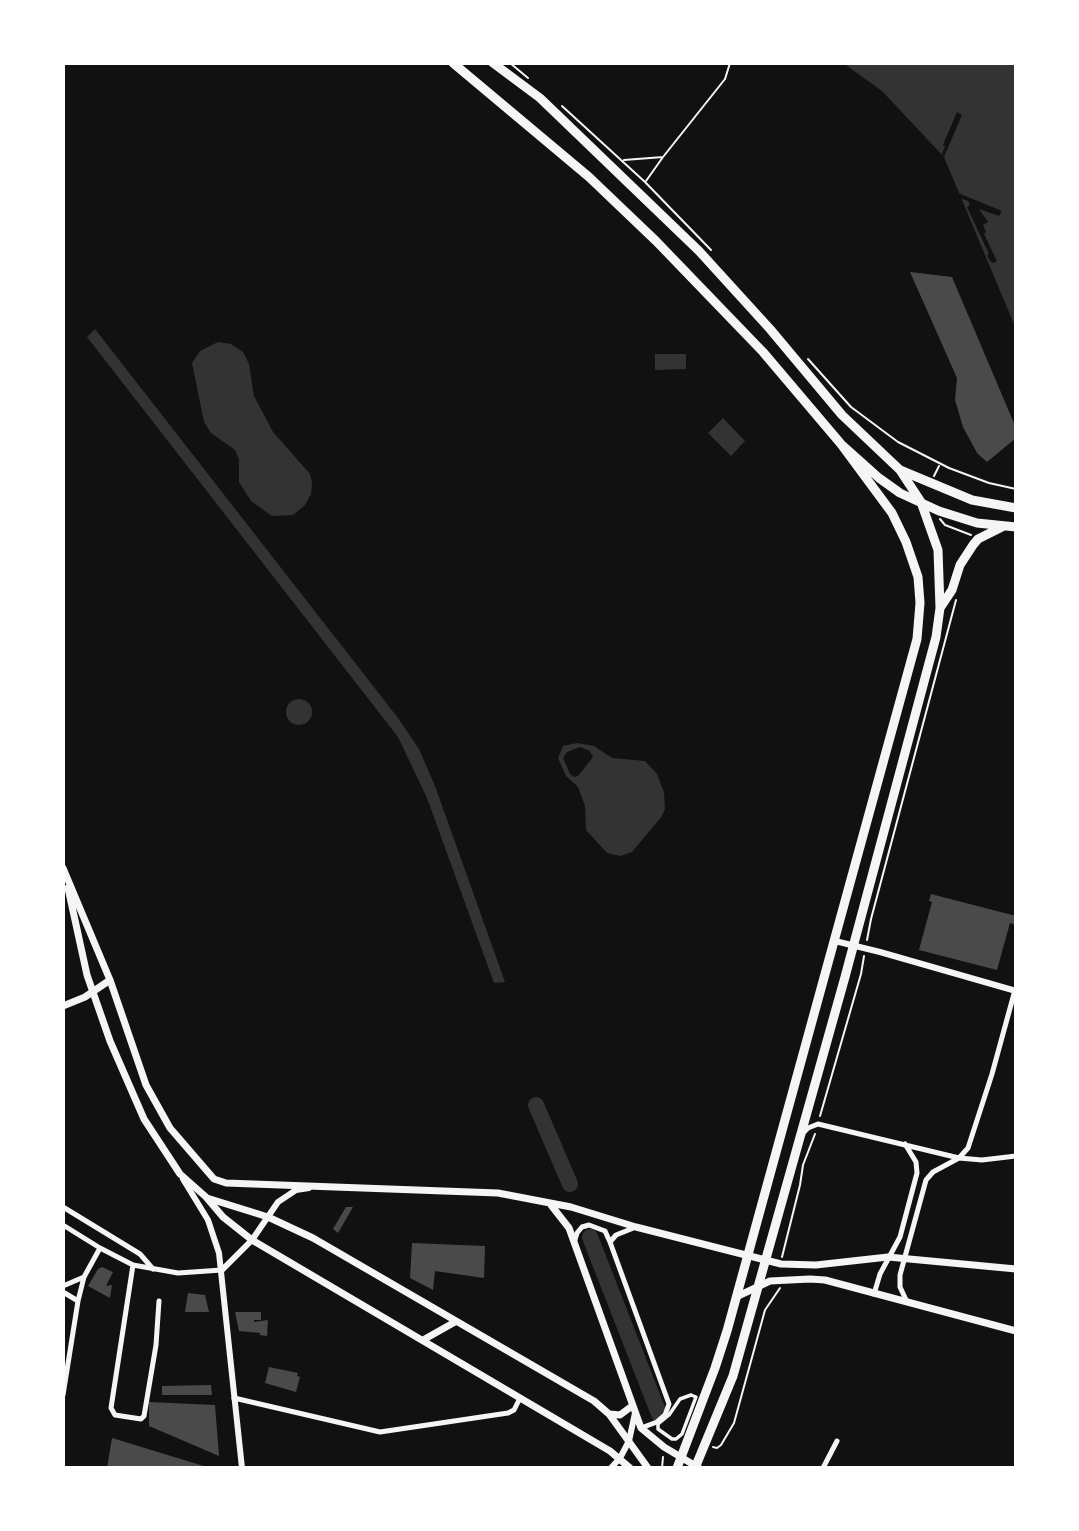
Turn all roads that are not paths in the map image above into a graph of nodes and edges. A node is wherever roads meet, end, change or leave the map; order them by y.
1 (453, 63) edge
2 (493, 63) edge
3 (841, 444) junction
4 (900, 470) junction
5 (921, 502) junction
6 (1016, 508) edge
7 (1003, 527) junction
8 (1016, 527) edge
9 (940, 608) junction
10 (63, 869) edge
11 (835, 941) junction
12 (853, 945) junction
13 (110, 980) junction
14 (1015, 990) edge
15 (93, 992) junction
16 (63, 1006) edge
17 (799, 1137) junction
18 (905, 1144) junction
19 (1016, 1156) edge
20 (959, 1158) junction
21 (180, 1174) junction
22 (318, 1186) junction
23 (206, 1198) junction
24 (551, 1204) junction
25 (63, 1207) edge
26 (268, 1217) junction
27 (63, 1225) edge
28 (635, 1227) junction
29 (252, 1240) junction
30 (610, 1242) junction
31 (574, 1243) junction
32 (100, 1248) junction
33 (748, 1256) junction
34 (888, 1257) junction
35 (905, 1258) junction
36 (765, 1261) junction
37 (133, 1265) junction
38 (153, 1269) junction
39 (1016, 1269) edge
40 (222, 1270) junction
41 (84, 1278) junction
42 (758, 1285) junction
43 (63, 1286) edge
44 (63, 1292) edge
45 (874, 1294) junction
46 (736, 1297) junction
47 (78, 1301) junction
48 (159, 1301) dead end
49 (907, 1303) junction
50 (455, 1322) junction
51 (1016, 1331) edge
52 (423, 1340) junction
53 (63, 1395) edge
54 (691, 1395) joint
55 (234, 1398) junction
56 (519, 1400) junction
57 (634, 1409) junction
58 (609, 1413) junction
59 (641, 1428) junction
60 (629, 1441) junction
61 (836, 1441) dead end
62 (680, 1457) junction
63 (620, 1458) junction
64 (242, 1468) edge
65 (611, 1468) edge
66 (630, 1468) edge
67 (648, 1468) edge
68 (677, 1468) edge
69 (697, 1468) edge
70 (823, 1468) edge

1 - 3 highway
2 - 4 highway
3 - 5 highway
3 - 11 highway
4 - 5 highway
4 - 6 highway
5 - 7 highway
5 - 9 highway
7 - 8 highway
7 - 9 highway
9 - 12 highway
10 - 13 main road
10 - 15 main road
11 - 12 street
11 - 33 highway
12 - 14 street
12 - 17 highway
13 - 15 main road
13 - 22 main road
14 - 20 street
15 - 16 main road
15 - 21 main road
17 - 18 street
17 - 36 highway
18 - 20 street
18 - 34 street
19 - 20 street
20 - 35 street
21 - 23 main road
21 - 40 street
22 - 24 main road
22 - 26 street
23 - 26 main road
23 - 29 main road
24 - 28 main road
24 - 31 main road
25 - 38 street
26 - 29 street
26 - 50 main road
27 - 32 street
28 - 30 street
28 - 33 main road
29 - 40 street
29 - 52 main road
30 - 31 street
30 - 59 street
31 - 57 main road
32 - 37 street
32 - 41 street
33 - 36 main road
33 - 46 highway
34 - 35 main road
34 - 36 main road
34 - 45 street
35 - 39 main road
35 - 49 street
36 - 42 highway
37 - 38 street
37 - 48 street
38 - 40 street
40 - 55 street
41 - 43 street
41 - 47 street
42 - 45 main road
42 - 46 main road
42 - 69 highway
44 - 47 street
45 - 49 main road
46 - 62 highway
47 - 53 street
49 - 51 main road
50 - 52 main road
50 - 58 main road
52 - 56 main road
54 - 54 street
55 - 56 street
55 - 64 street
56 - 63 main road
57 - 58 main road
57 - 59 main road
57 - 60 street
58 - 60 main road
59 - 62 main road
60 - 63 street
60 - 67 main road
61 - 70 street
62 - 68 highway
62 - 69 main road
63 - 65 street
63 - 66 main road

